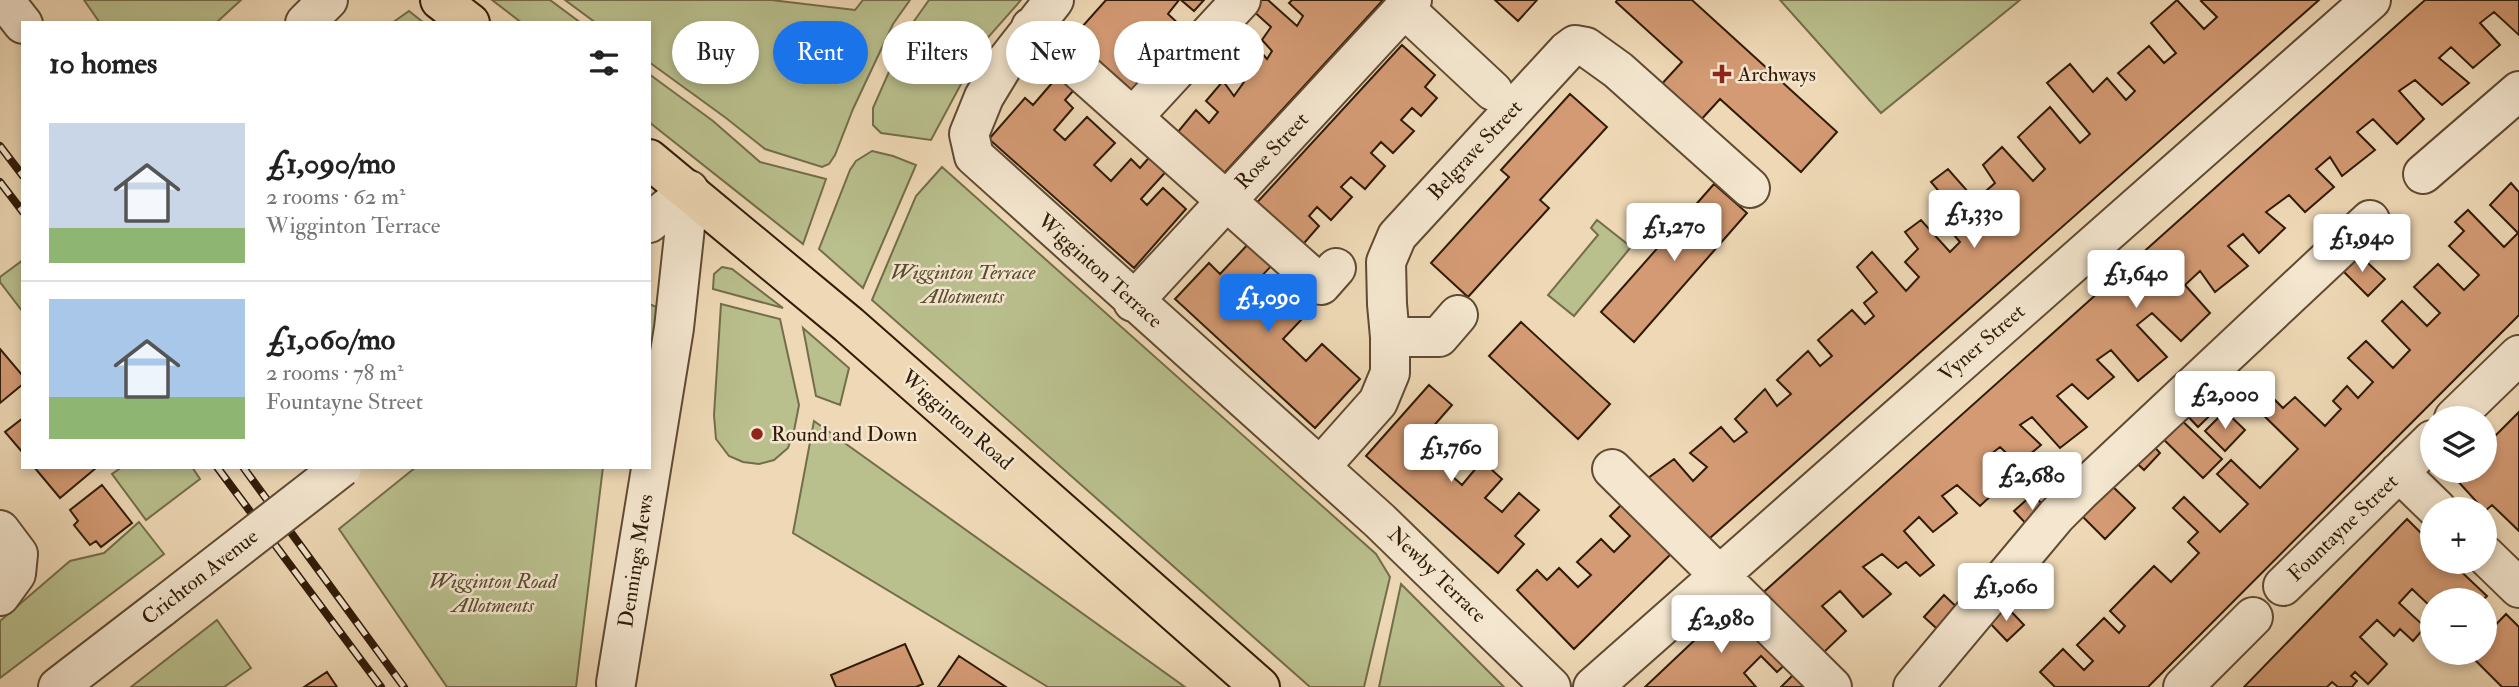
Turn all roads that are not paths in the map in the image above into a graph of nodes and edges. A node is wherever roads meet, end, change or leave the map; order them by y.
1 (4, 0) edge
2 (328, 0) edge
3 (440, 0) edge
4 (1241, 0) edge
5 (2371, 0) edge
6 (1408, 4) edge
7 (1043, 14) edge
8 (21, 21) edge
9 (307, 21) edge
10 (467, 21) edge
11 (2519, 90) edge
12 (1493, 91) dead end
13 (1133, 117) junction
14 (651, 161) edge
15 (2423, 174) dead end
16 (1750, 188) dead end
17 (689, 190) junction
18 (1226, 201) junction
19 (2370, 220) dead end
20 (651, 221) edge
21 (1336, 268) dead end
22 (1133, 302) junction
23 (1458, 316) dead end
24 (1390, 337) junction
25 (2519, 355) edge
26 (2466, 406) edge
27 (2420, 452) edge
28 (1321, 467) junction
29 (1612, 468) dead end
30 (339, 469) edge
31 (2399, 472) junction
32 (2425, 497) edge
33 (9, 542) edge
34 (2497, 567) edge
35 (1719, 575) junction
36 (2283, 586) dead end
37 (2519, 588) edge
38 (0, 596) edge
39 (2253, 617) dead end
40 (616, 683) dead end
41 (58, 687) edge
42 (1260, 687) edge
43 (1551, 687) edge
44 (1594, 687) edge
45 (1832, 687) edge
46 (1913, 687) edge
47 (2183, 687) edge

1 - 8 street
2 - 9 street
3 - 10 main road
4 - 13 street
5 - 35 street, Vyner Street
6 - 12 street
6 - 18 street, Rose Street
7 - 13 street
7 - 22 street, Wigginton Terrace
11 - 15 street
13 - 18 street
14 - 17 main road, Wigginton Road
16 - 24 street, Belgrave Street
17 - 20 street
17 - 40 street, Dennings Mews
17 - 42 main road, Wigginton Road
18 - 21 street
18 - 22 street, Rose Street
19 - 46 street
22 - 28 street, Wigginton Terrace
23 - 24 street
24 - 28 street, Belgrave Street
25 - 26 street
27 - 31 street, Fountayne Street
28 - 43 street, Newby Terrace
29 - 35 street
30 - 41 street, Crichton Avenue, bridge
31 - 32 street
31 - 36 street, Fountayne Street
33 - 38 street
34 - 37 street
35 - 44 street, Vyner Street
35 - 45 street
39 - 47 street

